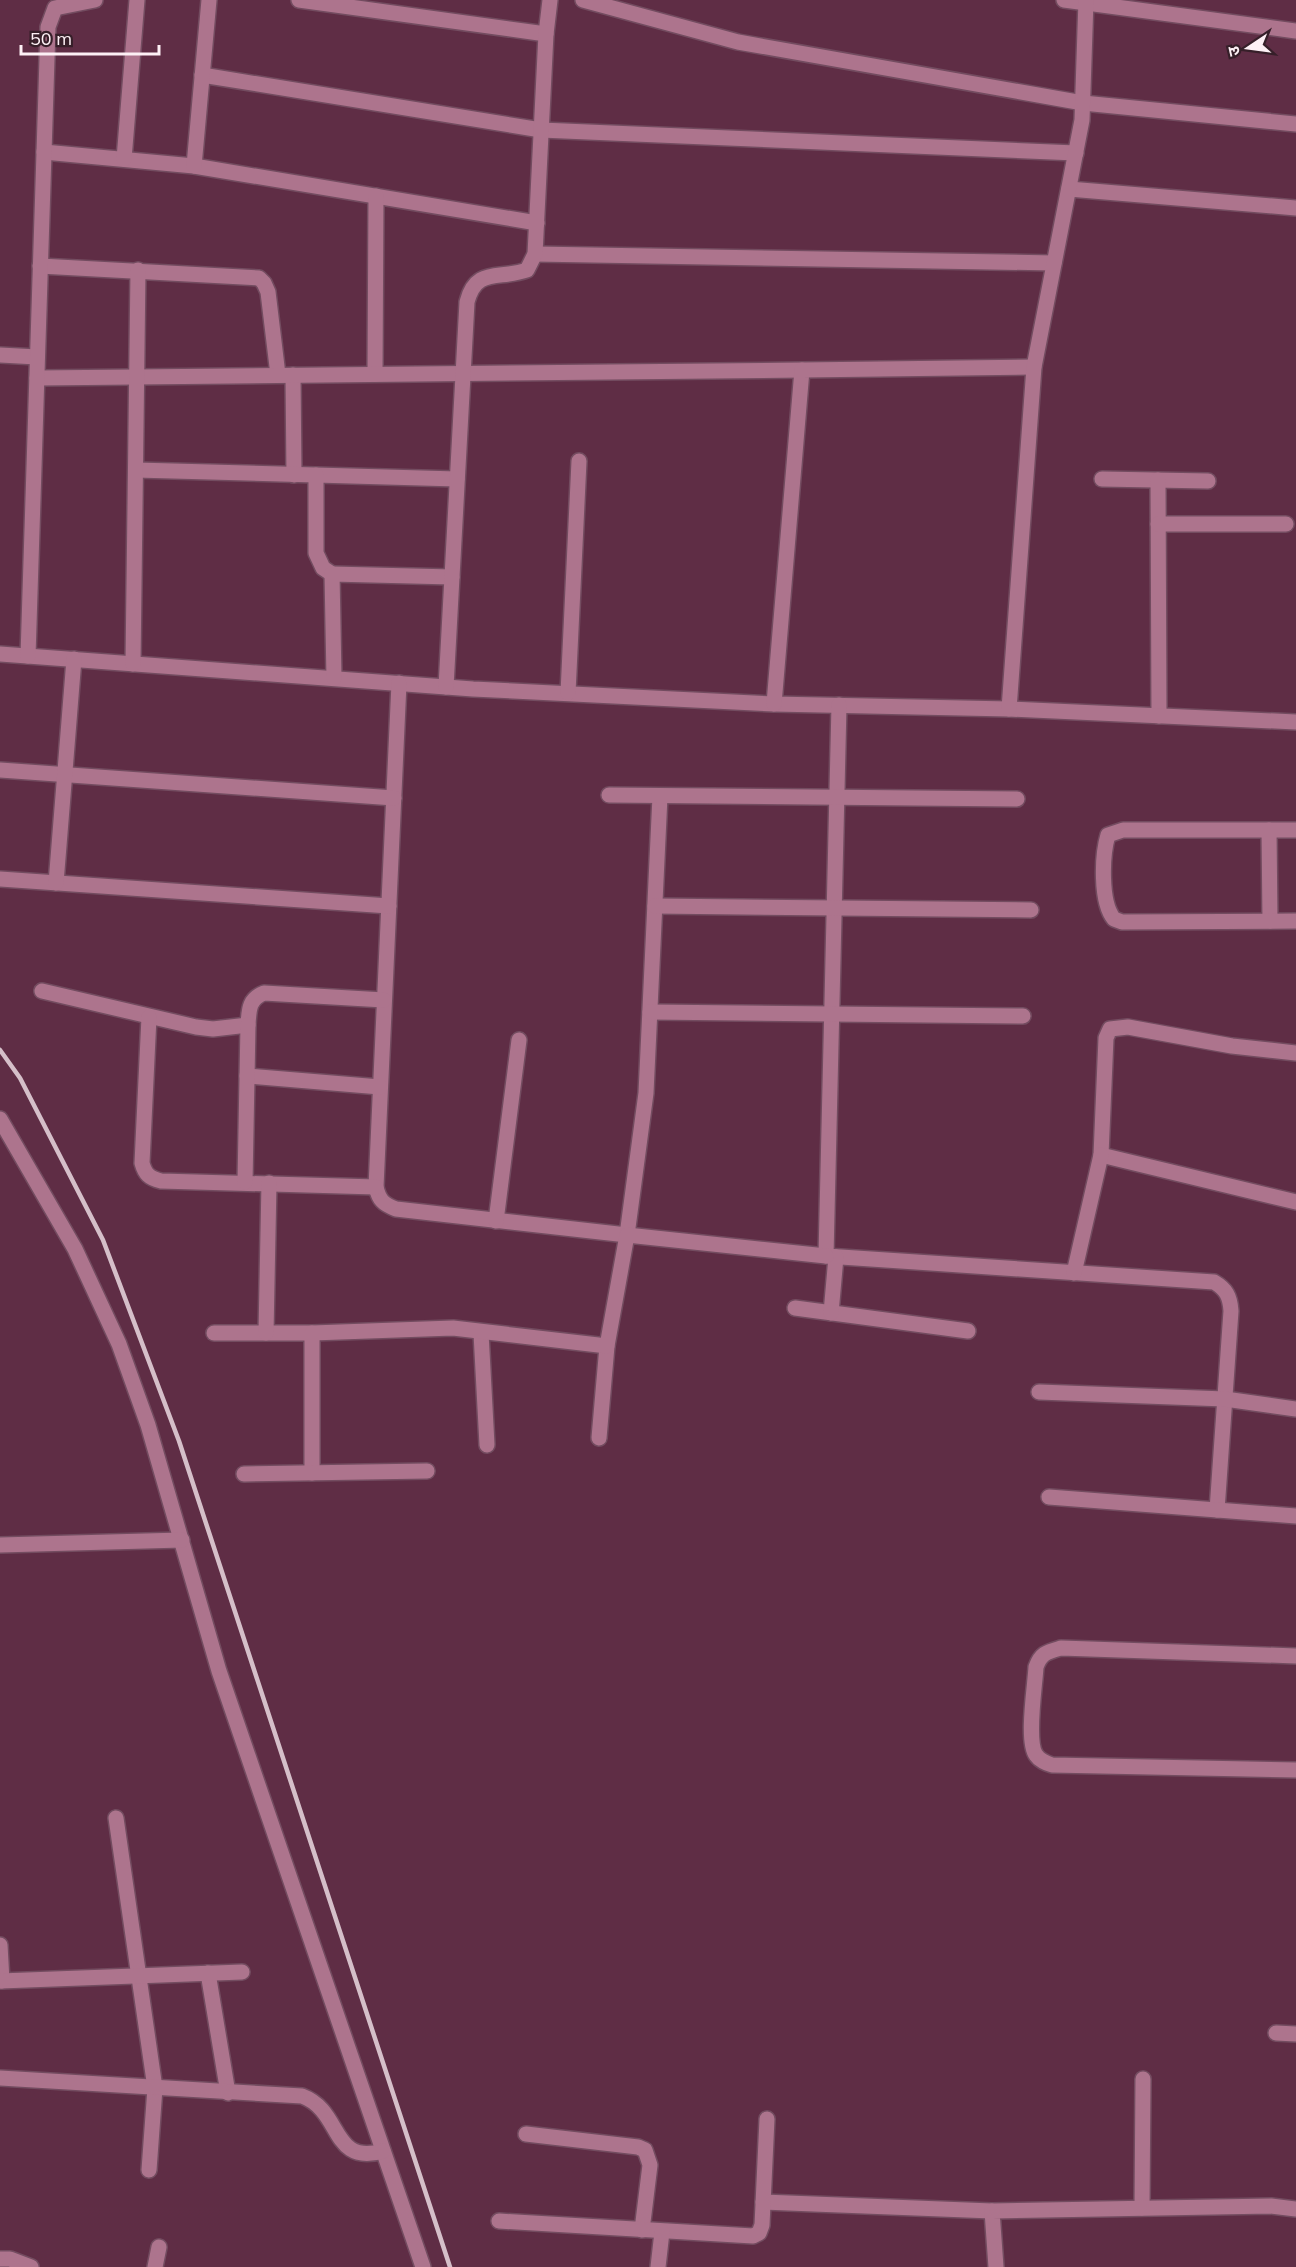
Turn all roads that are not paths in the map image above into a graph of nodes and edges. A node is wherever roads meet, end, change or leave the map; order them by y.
1 (95, 0) edge
2 (137, 0) edge
3 (209, 0) edge
4 (299, 0) edge
5 (550, 0) edge
6 (583, 0) edge
7 (1064, 0) edge
8 (1086, 2) edge
9 (1296, 32) edge
10 (546, 34) junction
11 (202, 75) junction
12 (1083, 103) junction
13 (1296, 124) edge
14 (541, 130) junction
15 (44, 152) junction
16 (1076, 153) junction
17 (124, 159) junction
18 (194, 166) junction
19 (1069, 189) junction
20 (376, 196) junction
21 (1296, 208) edge
22 (537, 223) junction
23 (535, 254) junction
24 (1054, 263) junction
25 (40, 266) junction
26 (138, 270) junction
27 (0, 355) edge
28 (38, 357) junction
29 (1034, 367) junction
30 (802, 370) junction
31 (375, 374) junction
32 (463, 374) junction
33 (285, 375) junction
34 (137, 376) junction
35 (37, 378) junction
36 (579, 461) dead end
37 (136, 470) junction
38 (294, 475) junction
39 (316, 476) junction
40 (1102, 478) dead end
41 (457, 479) junction
42 (1158, 480) junction
43 (1208, 481) dead end
44 (1158, 524) junction
45 (1286, 524) dead end
46 (332, 573) junction
47 (452, 577) junction
48 (0, 654) edge
49 (28, 656) junction
50 (74, 659) junction
51 (133, 663) junction
52 (334, 678) junction
53 (399, 683) junction
54 (446, 687) junction
55 (568, 693) junction
56 (774, 704) junction
57 (839, 705) junction
58 (1008, 709) junction
59 (1160, 716) junction
60 (1296, 722) edge
61 (0, 770) edge
62 (64, 774) junction
63 (609, 795) dead end
64 (660, 796) junction
65 (394, 798) junction
66 (837, 798) junction
67 (1017, 799) dead end
68 (1269, 830) junction
69 (1296, 830) edge
70 (0, 879) edge
71 (56, 883) junction
72 (389, 906) junction
73 (655, 906) junction
74 (834, 908) junction
75 (1031, 910) dead end
76 (1270, 921) junction
77 (1296, 921) edge
78 (42, 991) dead end
79 (384, 1000) junction
80 (650, 1012) junction
81 (832, 1014) junction
82 (1023, 1016) dead end
83 (149, 1017) junction
84 (248, 1025) junction
85 (519, 1040) dead end
86 (1296, 1053) edge
87 (247, 1077) junction
88 (380, 1087) junction
89 (0, 1119) edge
90 (1101, 1155) junction
91 (245, 1182) junction
92 (269, 1183) junction
93 (376, 1186) junction
94 (1296, 1202) edge
95 (496, 1221) junction
96 (627, 1235) junction
97 (831, 1256) junction
98 (1074, 1273) junction
99 (795, 1308) dead end
100 (831, 1313) junction
101 (968, 1331) dead end
102 (266, 1333) junction
103 (312, 1333) junction
104 (481, 1333) junction
105 (214, 1334) dead end
106 (607, 1346) junction
107 (1039, 1392) dead end
108 (1225, 1399) junction
109 (1296, 1409) edge
110 (599, 1438) dead end
111 (487, 1444) dead end
112 (427, 1471) dead end
113 (312, 1473) junction
114 (244, 1474) dead end
115 (1049, 1497) dead end
116 (1217, 1510) junction
117 (1296, 1516) edge
118 (182, 1540) junction
119 (0, 1545) edge
120 (1296, 1656) edge
121 (1296, 1770) edge
122 (116, 1818) dead end
123 (0, 1945) edge
124 (242, 1972) dead end
125 (208, 1973) junction
126 (139, 1976) junction
127 (1, 1981) edge
128 (1276, 2033) dead end
129 (1296, 2034) edge
130 (0, 2078) edge
131 (1143, 2079) dead end
132 (155, 2088) junction
133 (228, 2093) junction
134 (767, 2119) dead end
135 (526, 2134) dead end
136 (383, 2151) junction
137 (149, 2170) dead end
138 (763, 2202) junction
139 (1142, 2208) junction
140 (1296, 2209) edge
141 (992, 2211) junction
142 (499, 2221) dead end
143 (642, 2230) junction
144 (662, 2232) junction
145 (159, 2247) dead end
146 (0, 2259) edge
147 (31, 2267) edge
148 (155, 2267) edge
149 (423, 2267) edge
150 (658, 2267) edge
151 (996, 2267) edge

1 - 15 street
2 - 17 street
3 - 11 street
4 - 10 street
5 - 10 street
6 - 12 street
7 - 8 street
8 - 9 street
8 - 12 street
10 - 14 street
11 - 14 street
11 - 18 street
12 - 13 street
12 - 16 street
14 - 16 street
14 - 22 street
15 - 17 street
15 - 25 street
16 - 19 street
17 - 18 street
18 - 20 street
19 - 21 street
19 - 24 street
20 - 22 street
20 - 31 street
22 - 23 street
23 - 24 street
23 - 32 street
24 - 29 street
25 - 26 street
25 - 28 street
26 - 33 street
26 - 34 street
27 - 28 street
28 - 35 street
29 - 30 street
29 - 58 street
30 - 32 street
30 - 56 street
31 - 32 street
31 - 33 street
32 - 41 street
33 - 34 street
33 - 38 street
34 - 35 street
34 - 37 street
35 - 49 street
36 - 55 street
37 - 38 street
37 - 51 street
38 - 39 street
39 - 41 street
39 - 46 street
40 - 42 street
41 - 47 street
42 - 43 street
42 - 44 street
44 - 45 street
44 - 59 street
46 - 47 street
46 - 52 street
47 - 54 street
48 - 49 street
49 - 50 street
50 - 51 street
50 - 62 street
51 - 52 street
52 - 53 street
53 - 54 street
53 - 65 street
54 - 55 street
55 - 56 street
56 - 57 street
57 - 58 street
57 - 66 street
58 - 59 street
59 - 60 street
61 - 62 street
62 - 65 street
62 - 71 street
63 - 64 street
64 - 66 street
64 - 73 street
65 - 72 street
66 - 67 street
66 - 74 street
68 - 69 street
68 - 76 street
68 - 76 street
70 - 71 street
71 - 72 street
72 - 79 street
73 - 74 street
73 - 80 street
74 - 75 street
74 - 81 street
76 - 77 street
78 - 83 street
79 - 84 street
79 - 88 street
80 - 81 street
80 - 96 street
81 - 82 street
81 - 97 street
83 - 84 street
83 - 91 street
84 - 87 street
85 - 95 street
86 - 90 street
87 - 88 street
87 - 91 street
88 - 93 street
89 - 118 street
90 - 94 street
90 - 98 street
91 - 92 street
92 - 93 street
92 - 102 street
93 - 95 street
95 - 96 street
96 - 97 street
96 - 106 street
97 - 98 street
97 - 100 street
98 - 108 street
99 - 100 street
100 - 101 street
102 - 103 street
102 - 105 street
103 - 104 street
103 - 113 street
104 - 106 street
104 - 111 street
106 - 110 street
107 - 108 street
108 - 109 street
108 - 116 street
112 - 113 street
113 - 114 street
115 - 116 street
116 - 117 street
118 - 119 street
118 - 136 street
120 - 121 street
122 - 126 street
123 - 127 street
124 - 125 street
125 - 126 street
125 - 133 street
126 - 127 street
126 - 132 street
128 - 129 street
130 - 132 street
131 - 139 street
132 - 133 street
132 - 137 street
133 - 136 street
134 - 138 street
135 - 143 street
136 - 149 street
138 - 141 street
138 - 144 street
139 - 140 street
139 - 141 street
141 - 151 street
142 - 143 street
143 - 144 street
144 - 150 street
145 - 148 street
146 - 147 street

